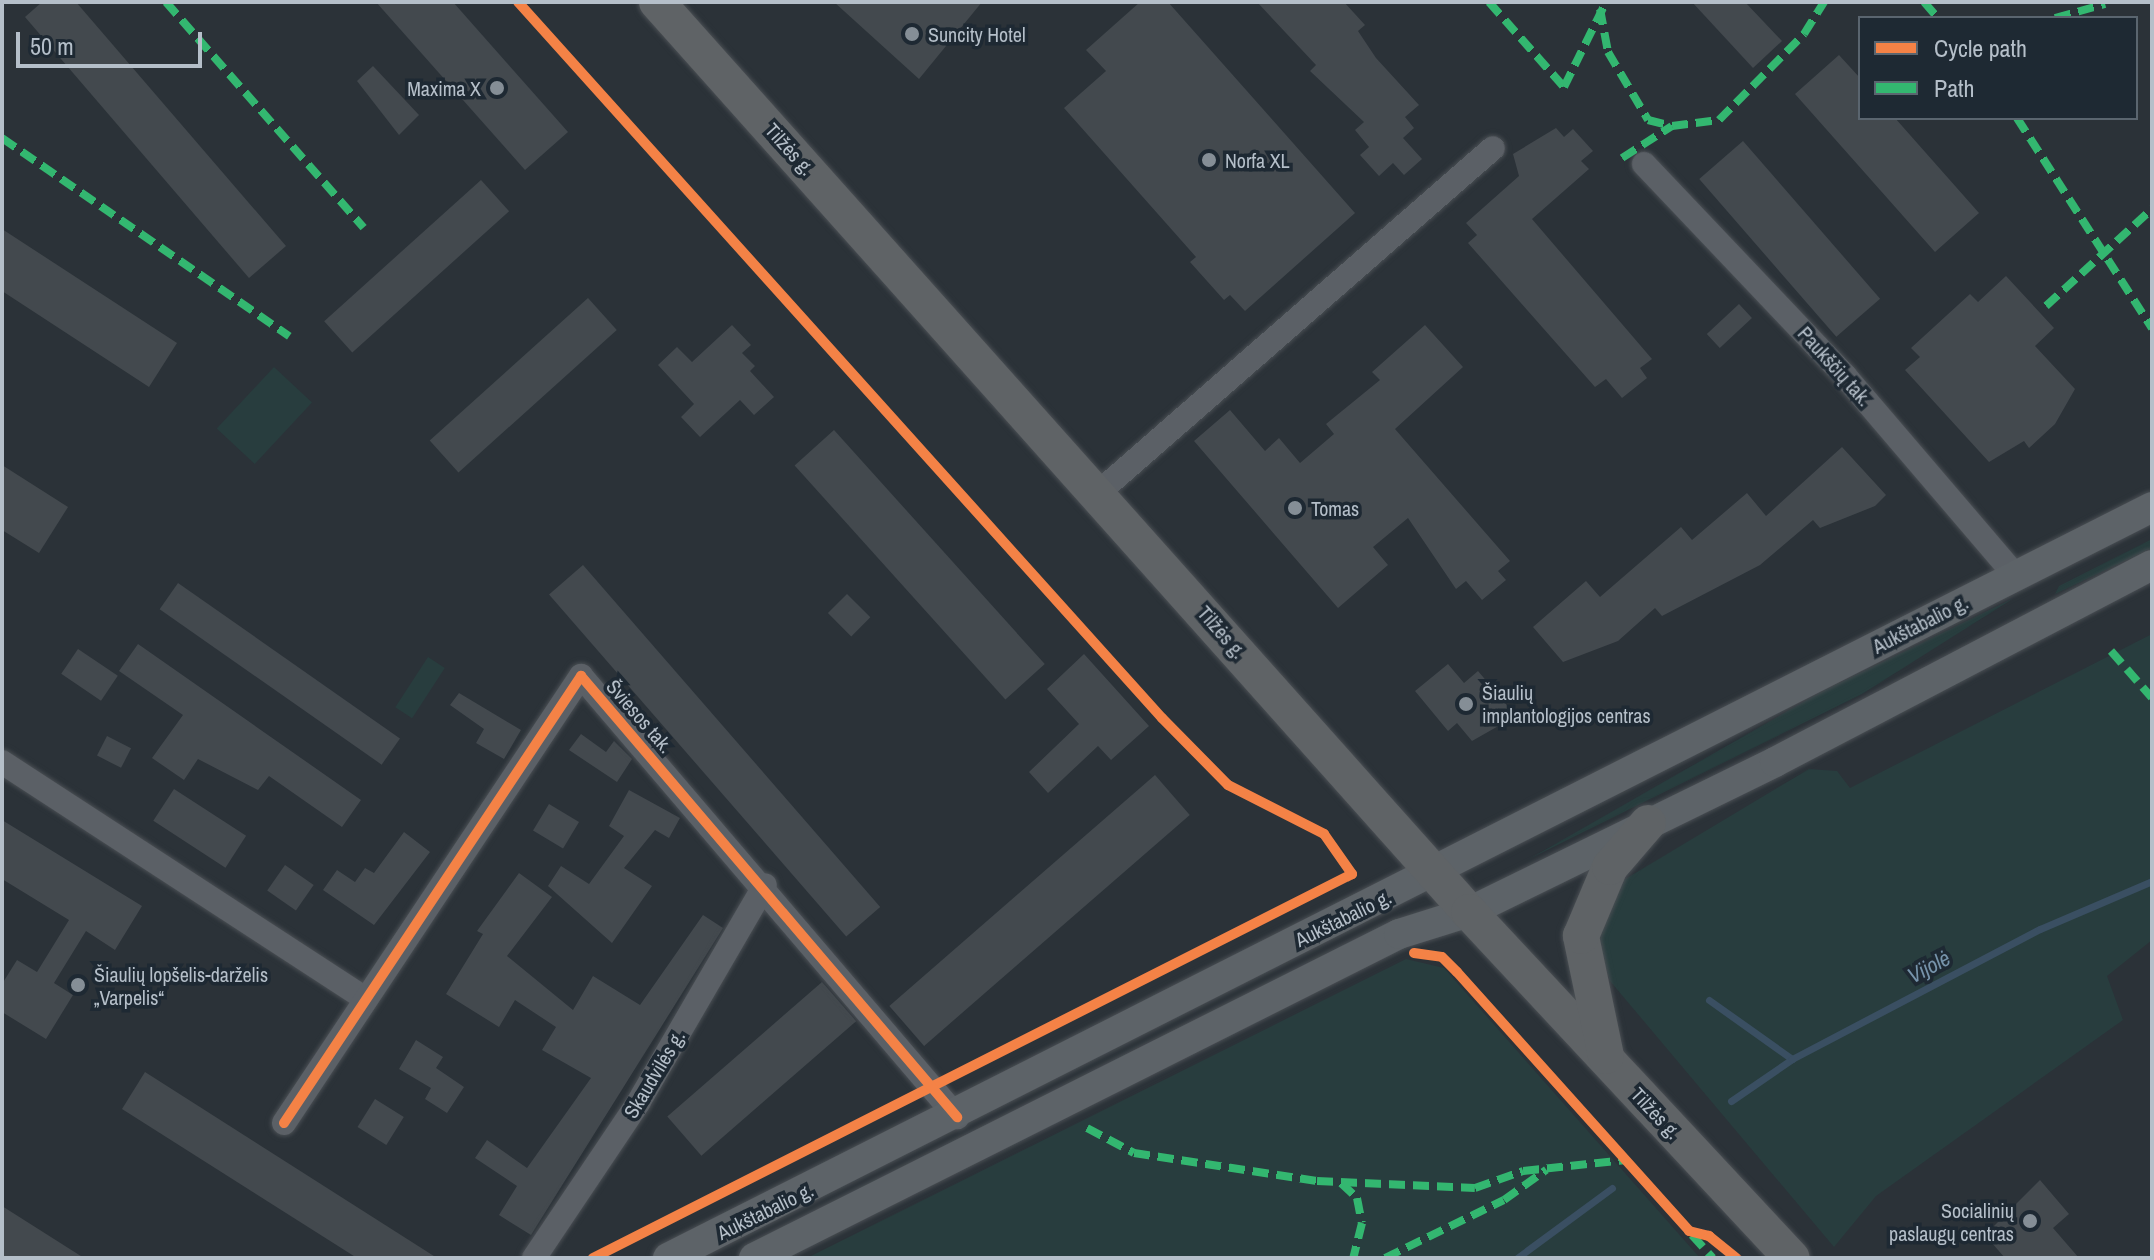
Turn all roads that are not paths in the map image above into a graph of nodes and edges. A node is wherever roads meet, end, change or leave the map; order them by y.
1 (657, 2) edge
2 (1493, 148) dead end
3 (1644, 164) dead end
4 (1098, 493) junction
5 (2152, 507) edge
6 (2152, 565) edge
7 (2016, 576) junction
8 (2038, 621) junction
9 (2, 762) edge
10 (1648, 823) junction
11 (1435, 873) junction
12 (765, 885) junction
13 (1469, 912) junction
14 (365, 999) junction
15 (1608, 1061) junction
16 (957, 1117) junction
17 (284, 1123) dead end
18 (534, 1258) edge
19 (668, 1258) edge
20 (754, 1258) edge
21 (1792, 1258) edge

1 - 4 highway, Tilžės g.
2 - 4 street
3 - 7 street, Paukščių tak.
4 - 11 highway, Tilžės g.
5 - 7 main road, Aukštabalio g.
6 - 8 main road, Aukštabalio g.
7 - 8 main road
7 - 11 main road, Aukštabalio g.
8 - 10 main road, Aukštabalio g.
9 - 14 street
10 - 13 main road, Aukštabalio g.
10 - 15 highway
11 - 13 highway, Tilžės g.
11 - 16 main road, Aukštabalio g.
12 - 14 street, Šviesos tak.
12 - 16 street, Šviesos tak.
12 - 18 street, Skaudvilės g.
13 - 15 highway, Tilžės g.
13 - 20 main road, Aukštabalio g.
14 - 17 street, Šviesos tak.
15 - 21 highway, Tilžės g.
16 - 19 main road, Aukštabalio g.

